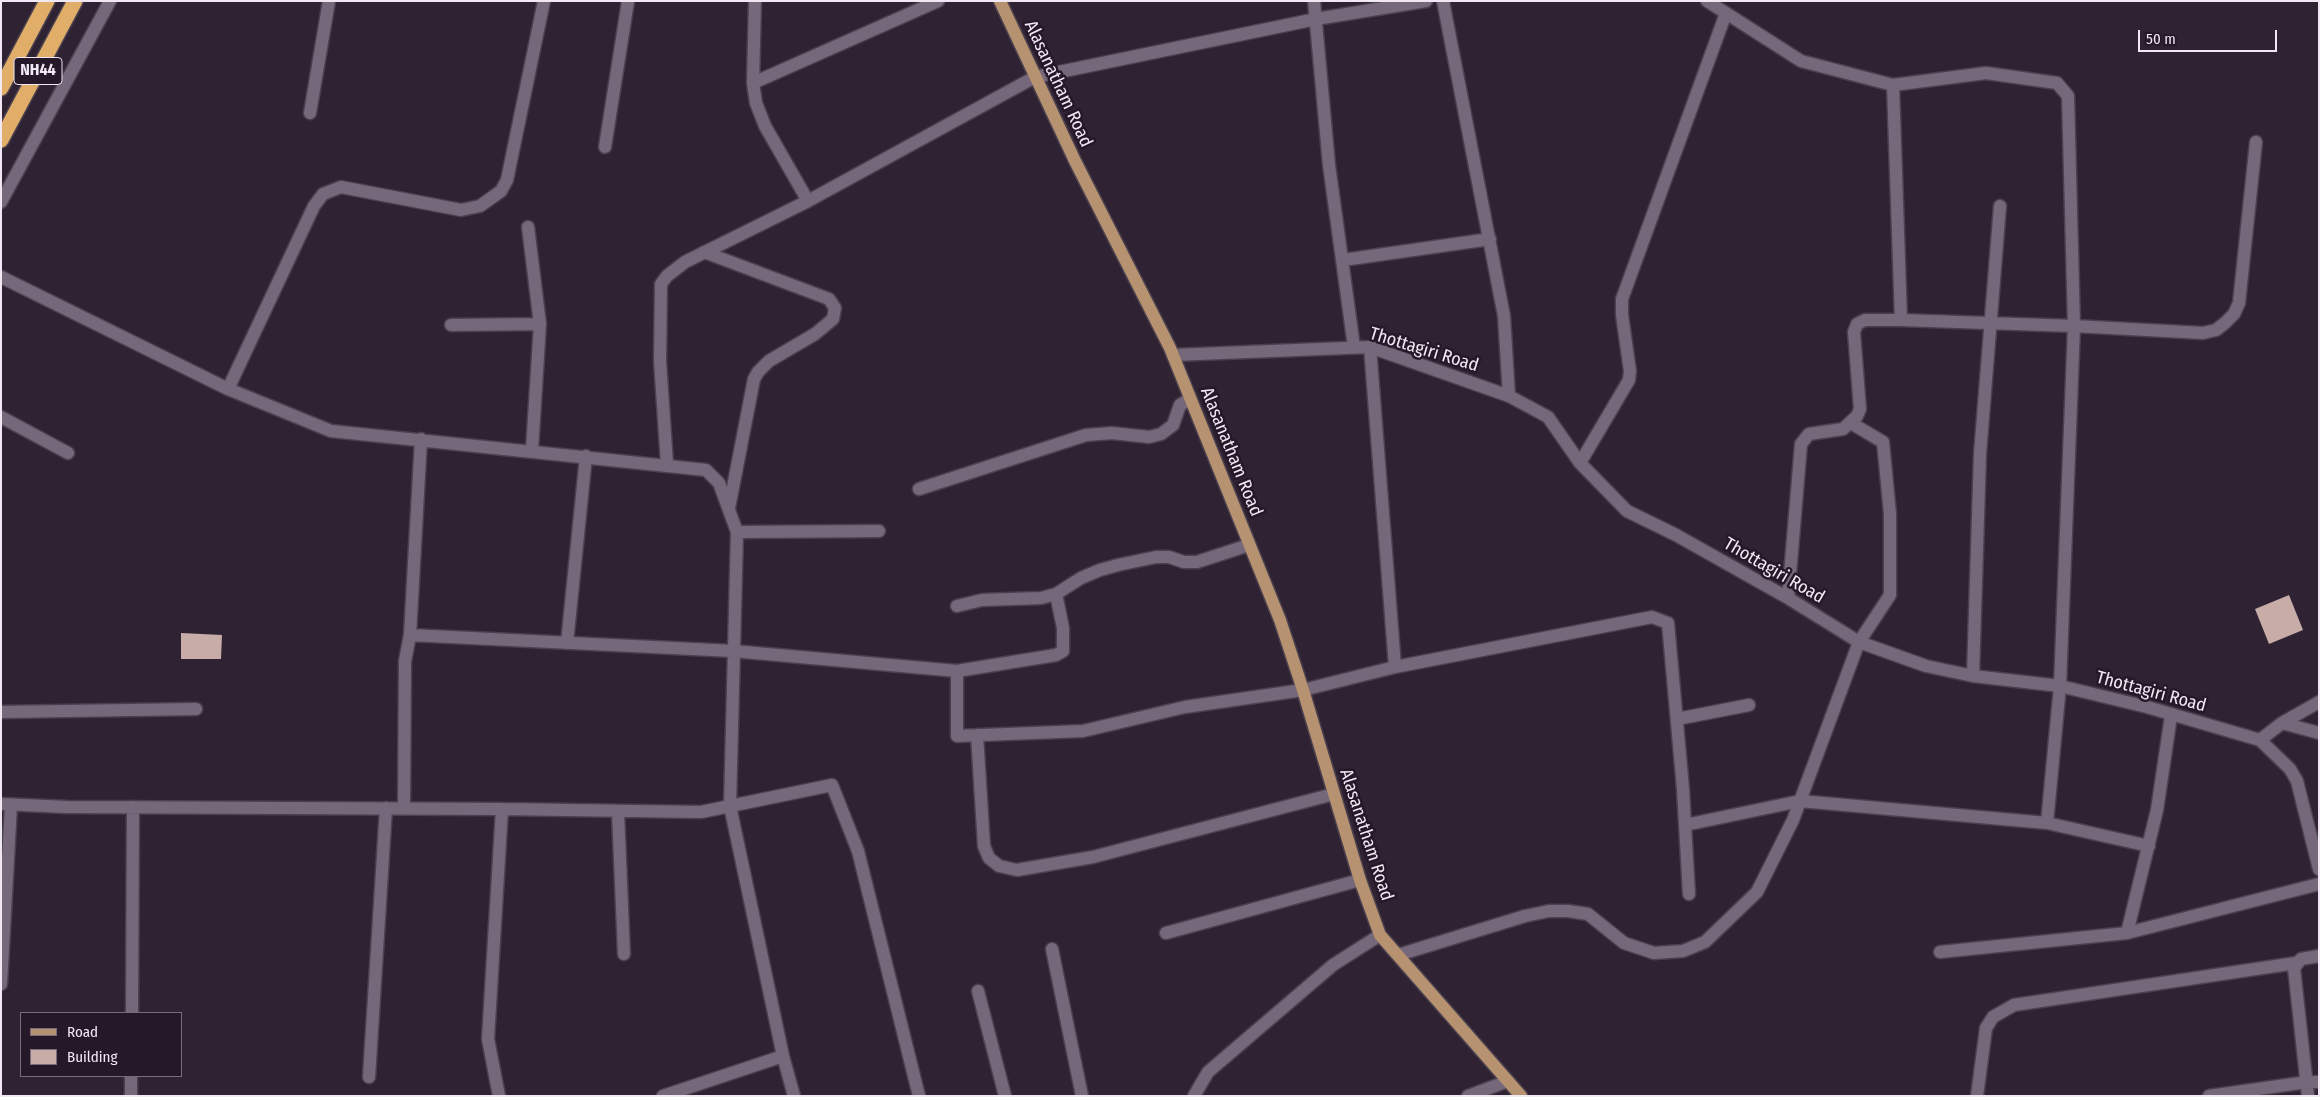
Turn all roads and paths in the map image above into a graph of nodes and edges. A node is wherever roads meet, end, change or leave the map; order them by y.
1 (47, 1) edge
2 (75, 1) edge
3 (110, 1) edge
4 (329, 1) edge
5 (544, 1) edge
6 (628, 1) edge
7 (755, 1) edge
8 (938, 1) edge
9 (1000, 1) edge
10 (1314, 1) edge
11 (1426, 1) edge
12 (1444, 1) edge
13 (1707, 1) edge
14 (1726, 13) junction
15 (1316, 19) junction
16 (1036, 77) junction
17 (752, 83) junction
18 (1893, 85) junction
19 (1, 88) edge
20 (310, 113) dead end
21 (1, 140) edge
22 (2256, 142) dead end
23 (604, 147) dead end
24 (808, 201) junction
25 (1, 202) edge
26 (2000, 206) dead end
27 (528, 228) dead end
28 (1490, 239) junction
29 (704, 252) junction
30 (1343, 260) junction
31 (1, 277) edge
32 (1901, 320) junction
33 (1991, 323) junction
34 (540, 324) junction
35 (451, 325) dead end
36 (2074, 326) junction
37 (1354, 347) junction
38 (1370, 347) junction
39 (1173, 355) junction
40 (228, 389) junction
41 (1509, 396) junction
42 (1190, 399) junction
43 (1, 417) edge
44 (1852, 423) junction
45 (421, 439) junction
46 (532, 450) junction
47 (68, 453) dead end
48 (586, 456) junction
49 (1580, 463) junction
50 (667, 464) junction
51 (919, 489) dead end
52 (728, 509) junction
53 (737, 532) junction
54 (879, 532) dead end
55 (1250, 544) junction
56 (1056, 594) junction
57 (1788, 598) junction
58 (957, 606) dead end
59 (410, 635) junction
60 (1859, 642) junction
61 (567, 643) junction
62 (733, 651) junction
63 (1395, 667) junction
64 (957, 671) junction
65 (1973, 676) junction
66 (2060, 686) junction
67 (1304, 690) junction
68 (2319, 702) edge
69 (1749, 705) dead end
70 (196, 709) dead end
71 (1, 712) edge
72 (2171, 716) junction
73 (1677, 719) junction
74 (2282, 722) junction
75 (2319, 733) edge
76 (977, 735) junction
77 (2260, 740) junction
78 (1334, 794) junction
79 (1800, 801) junction
80 (6, 804) edge
81 (730, 806) junction
82 (133, 807) junction
83 (386, 808) junction
84 (404, 808) junction
85 (502, 809) junction
86 (618, 812) junction
87 (2047, 824) junction
88 (1685, 825) junction
89 (2149, 846) junction
90 (2319, 869) edge
91 (1360, 880) junction
92 (2319, 884) edge
93 (1689, 894) dead end
94 (1166, 933) dead end
95 (2127, 933) junction
96 (1380, 935) junction
97 (1052, 949) dead end
98 (1940, 952) dead end
99 (624, 954) dead end
100 (1398, 955) junction
101 (2319, 956) edge
102 (2296, 963) junction
103 (1, 984) edge
104 (978, 991) dead end
105 (132, 1012) edge
106 (783, 1056) junction
107 (132, 1077) edge
108 (369, 1077) dead end
109 (1508, 1081) junction
110 (2313, 1082) edge
111 (131, 1096) edge
112 (499, 1096) edge
113 (663, 1096) edge
114 (794, 1096) edge
115 (918, 1096) edge
116 (1005, 1096) edge
117 (1082, 1096) edge
118 (1194, 1096) edge
119 (1468, 1096) edge
120 (1521, 1096) edge
121 (1976, 1096) edge
122 (2209, 1096) edge
123 (2308, 1096) edge

1 - 19 highway, NH44
2 - 21 highway, NH44
3 - 25 street
4 - 20 street
5 - 40 street
6 - 23 street
7 - 17 street
8 - 17 street
9 - 16 main road, Alasanatham Road
10 - 15 street
11 - 15 street
12 - 28 street
13 - 14 street
14 - 18 street
14 - 49 street
15 - 16 street
15 - 30 street
16 - 24 street
16 - 39 main road, Alasanatham Road
17 - 24 street
18 - 32 street
18 - 36 street
22 - 36 street
24 - 29 street
26 - 33 street
27 - 34 street
28 - 30 street
28 - 41 street
29 - 50 street
29 - 52 street
30 - 37 street
31 - 40 street
32 - 33 street
32 - 44 street
33 - 36 street
33 - 65 street
34 - 35 street
34 - 46 street
36 - 66 street
37 - 38 street, Thottagiri Road
37 - 39 street, Thottagiri Road
38 - 41 street, Thottagiri Road
38 - 63 street
39 - 42 main road, Alasanatham Road
40 - 45 street
41 - 49 street, Thottagiri Road
42 - 51 street
42 - 55 main road, Alasanatham Road
43 - 47 street
44 - 57 street
44 - 60 street
45 - 46 street
45 - 59 street
46 - 48 street
48 - 50 street
48 - 61 street
49 - 57 street, Thottagiri Road
50 - 52 street
52 - 53 street
53 - 54 street
53 - 62 street
55 - 56 street
55 - 67 main road, Alasanatham Road
56 - 58 street
56 - 64 street
57 - 60 street, Thottagiri Road
59 - 61 street
59 - 84 street
60 - 65 street, Thottagiri Road
60 - 79 street
61 - 62 street
62 - 64 street
62 - 81 street
63 - 67 street
63 - 73 street
64 - 76 street
65 - 66 street, Thottagiri Road
66 - 72 street, Thottagiri Road
66 - 87 street
67 - 76 street
67 - 78 main road, Alasanatham Road
68 - 74 street
69 - 73 street
70 - 71 street
72 - 77 street, Thottagiri Road
72 - 89 street
73 - 88 street
74 - 75 street
74 - 77 street
76 - 78 street
77 - 90 street, Thottagiri Road
78 - 91 main road, Alasanatham Road
79 - 87 street
79 - 88 street
79 - 100 street
80 - 82 street
80 - 103 street
81 - 86 street
81 - 106 street
81 - 115 street
82 - 83 street
82 - 105 street
83 - 84 street
83 - 108 street
84 - 85 street
85 - 86 street
85 - 112 street
86 - 99 street
87 - 89 street
88 - 93 street
89 - 95 street
91 - 94 street
91 - 96 main road, Alasanatham Road
92 - 95 street
95 - 98 street
96 - 100 main road
96 - 118 street
97 - 117 street
100 - 109 main road
101 - 102 street
102 - 110 street
102 - 121 street
104 - 116 street
106 - 113 street
106 - 114 street
107 - 111 street
109 - 119 street
109 - 120 main road
110 - 122 street
110 - 123 street

